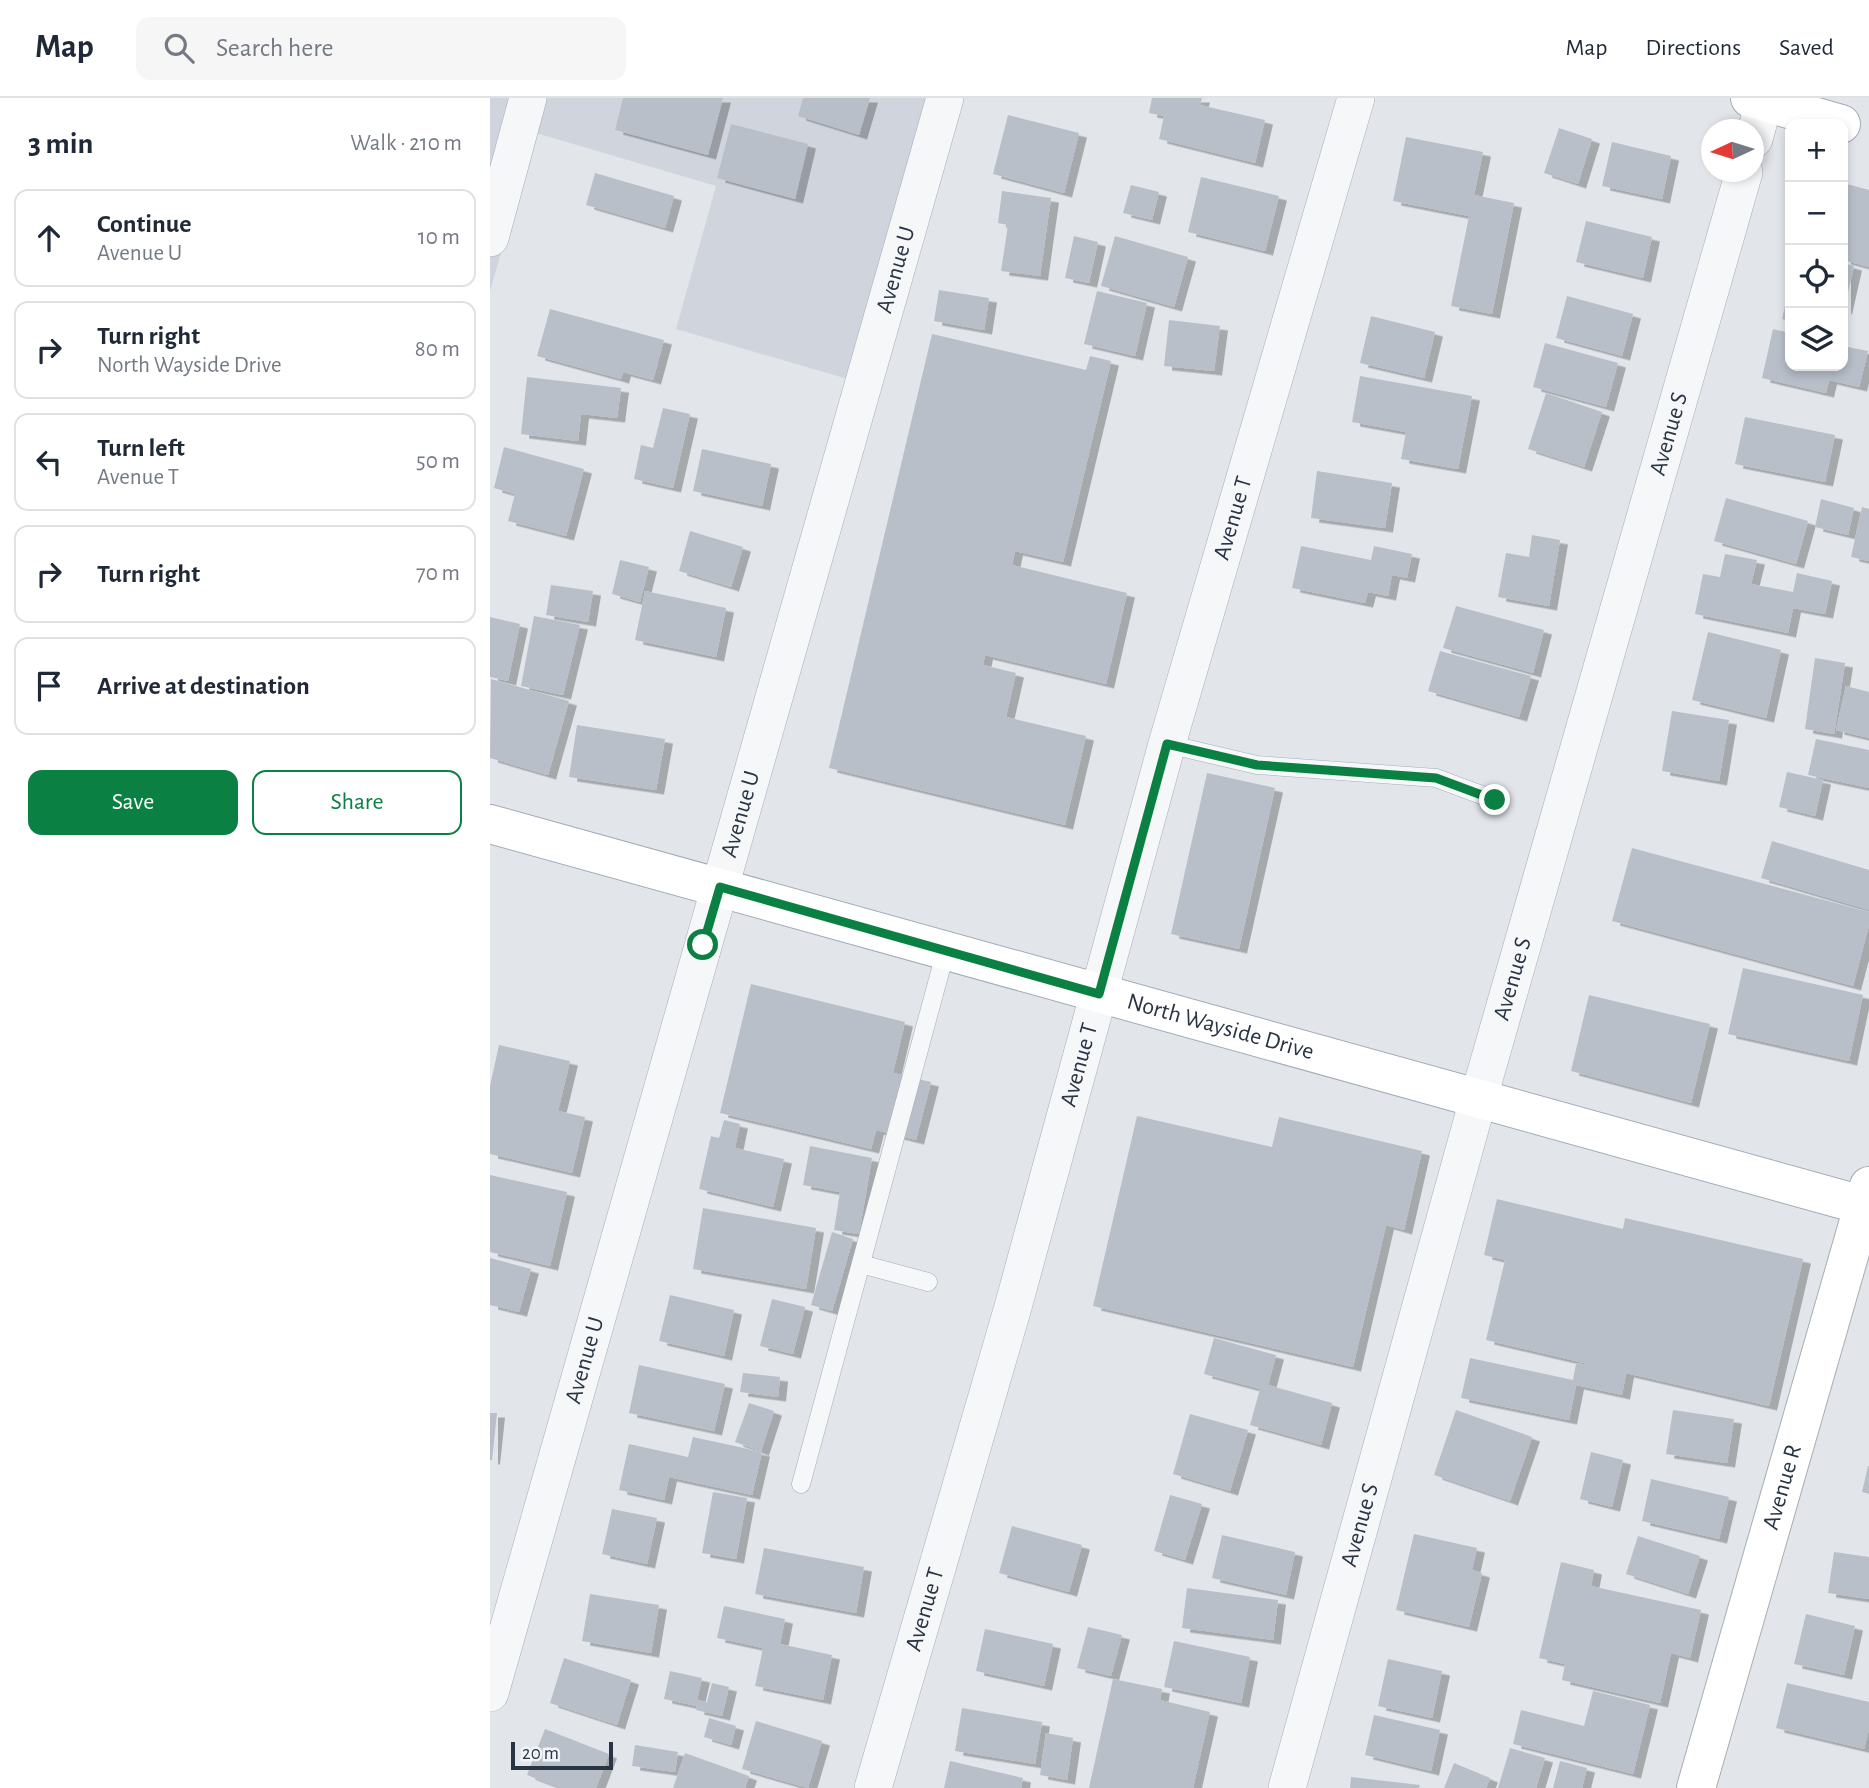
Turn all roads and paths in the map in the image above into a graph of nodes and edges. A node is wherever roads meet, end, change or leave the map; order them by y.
1 (528, 98) edge
2 (946, 98) edge
3 (1356, 98) edge
4 (1760, 99) edge
5 (1757, 119) edge
6 (1823, 119) edge
7 (1848, 127) edge
8 (1869, 132) edge
9 (1741, 182) edge
10 (490, 238) edge
11 (1167, 744) junction
12 (1495, 800) dead end
13 (490, 824) edge
14 (720, 887) junction
15 (946, 950) junction
16 (1099, 994) junction
17 (1478, 1100) junction
18 (1867, 1200) edge
19 (861, 1264) junction
20 (928, 1282) dead end
21 (801, 1484) dead end
22 (490, 1693) edge
23 (873, 1788) edge
24 (1287, 1788) edge
25 (1696, 1788) edge

1 - 10 street
2 - 14 street, Avenue U
3 - 11 street, Avenue T
4 - 5 street
4 - 6 main road
7 - 8 main road
9 - 17 street, Avenue S
11 - 12 lane
11 - 16 street, Avenue T
13 - 14 main road, North Wayside Drive
14 - 15 main road, North Wayside Drive
14 - 22 street, Avenue U
15 - 16 main road, North Wayside Drive
15 - 19 lane
16 - 17 main road, North Wayside Drive
16 - 23 street, Avenue T
17 - 18 main road, North Wayside Drive
17 - 24 street, Avenue S
18 - 25 main road, Avenue R
19 - 20 lane
19 - 21 lane

